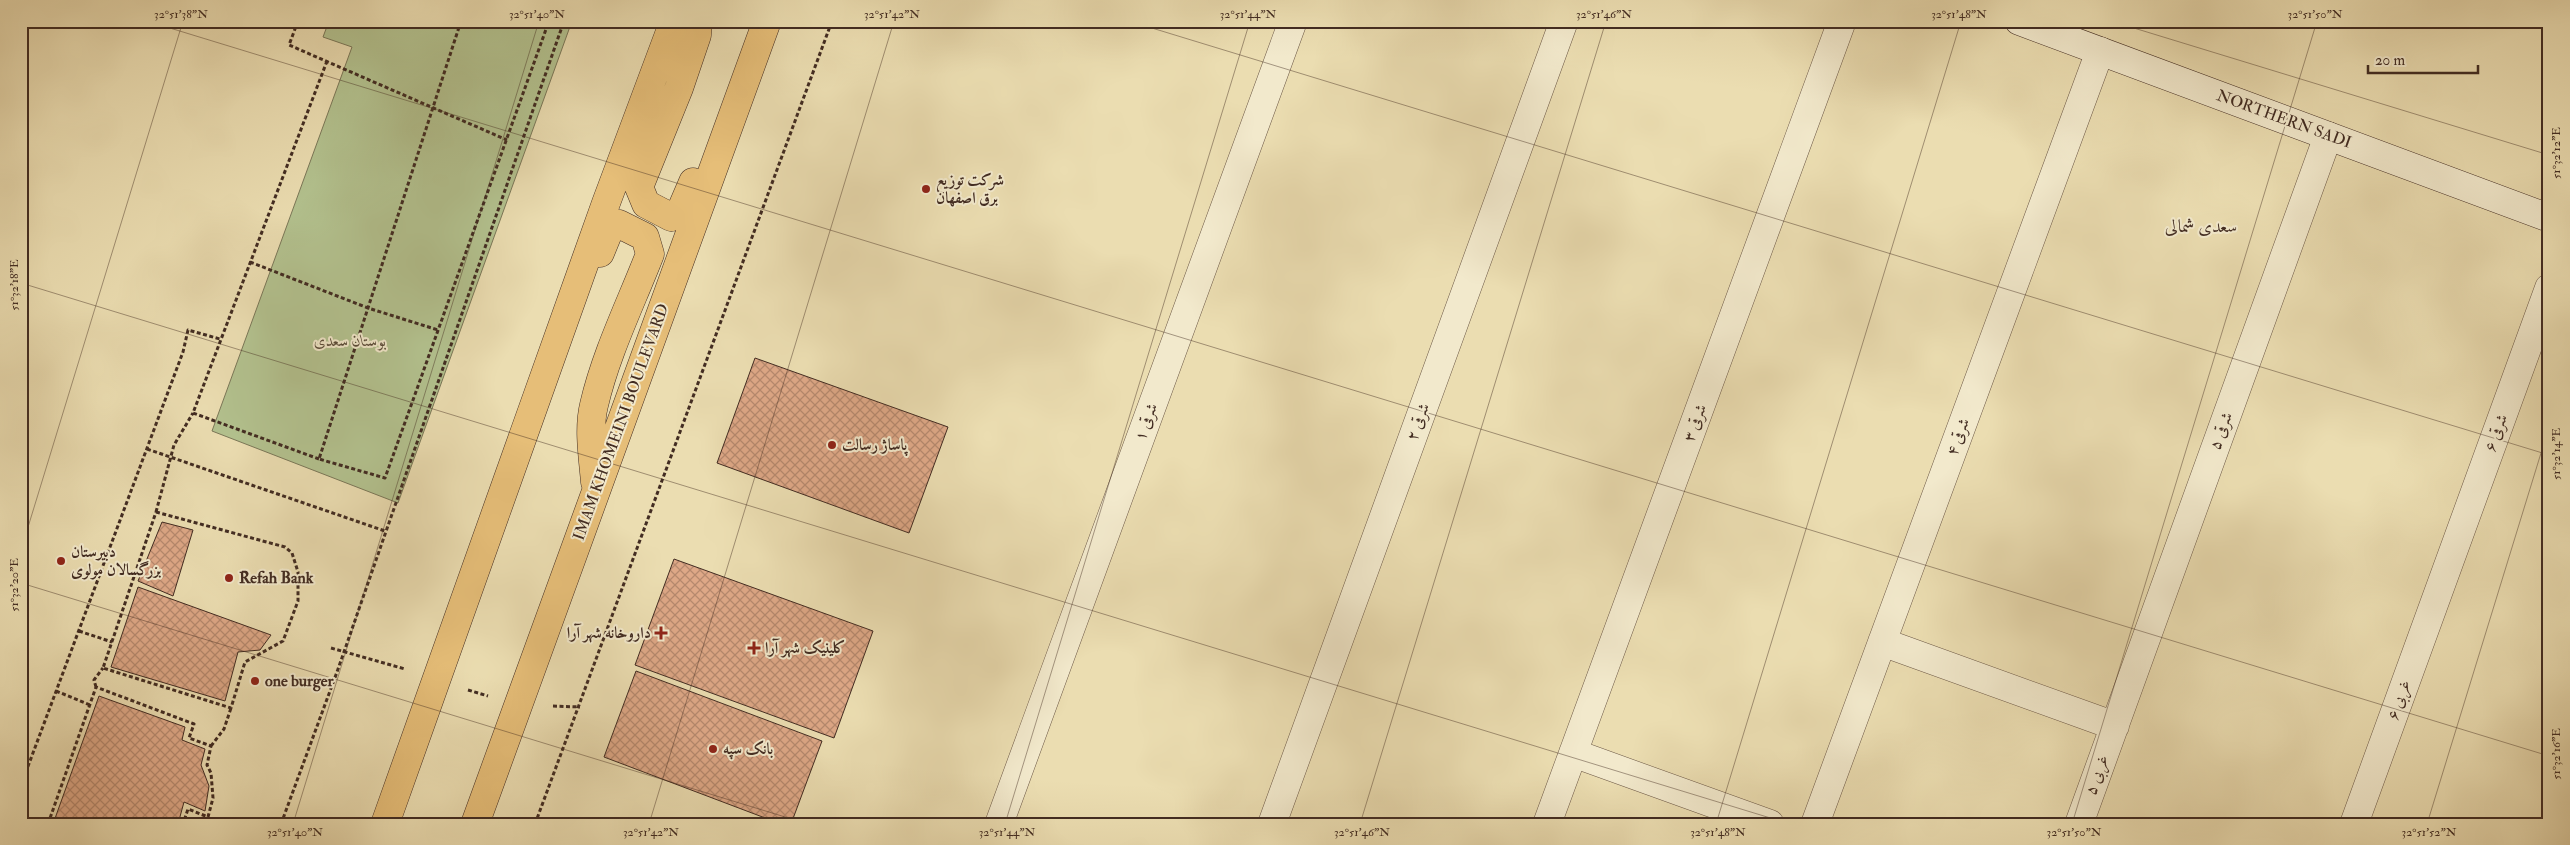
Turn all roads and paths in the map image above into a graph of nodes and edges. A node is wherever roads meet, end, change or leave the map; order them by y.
1 (298, 21) edge
2 (461, 21) edge
3 (549, 21) edge
4 (564, 21) edge
5 (674, 21) edge
6 (698, 21) edge
7 (767, 21) edge
8 (832, 21) edge
9 (1293, 21) edge
10 (1564, 21) edge
11 (1842, 21) edge
12 (2019, 21) edge
13 (2048, 26) edge
14 (2100, 51) junction
15 (327, 61) junction
16 (433, 108) junction
17 (2328, 136) junction
18 (724, 138) junction
19 (507, 140) junction
20 (2549, 218) edge
21 (250, 262) junction
22 (2549, 288) edge
23 (573, 298) junction
24 (368, 308) junction
25 (438, 330) junction
26 (220, 340) junction
27 (193, 413) junction
28 (147, 449) junction
29 (170, 457) junction
30 (320, 459) junction
31 (596, 491) junction
32 (156, 512) junction
33 (385, 531) junction
34 (2444, 577) joint
35 (79, 631) junction
36 (112, 642) junction
37 (1882, 642) junction
38 (103, 668) junction
39 (96, 687) junction
40 (56, 691) junction
41 (90, 705) junction
42 (231, 708) junction
43 (2115, 726) junction
44 (211, 746) junction
45 (1573, 754) junction
46 (21, 785) edge
47 (48, 824) edge
48 (183, 824) edge
49 (281, 824) edge
50 (385, 824) edge
51 (475, 824) edge
52 (535, 824) edge
53 (999, 824) edge
54 (1272, 824) edge
55 (1547, 824) edge
56 (1770, 824) edge
57 (1815, 824) edge
58 (2079, 824) edge
59 (2354, 824) edge

1 - 15 path
2 - 16 path
3 - 19 path
4 - 33 path
5 - 23 main road
6 - 18 main road
7 - 18 main road, IMAM KHOMEINI BOULEVARD
8 - 52 path
9 - 53 street, ۱ شرقی
10 - 54 street, ۲ شرقی
11 - 45 street, ۳ شرقی
12 - 13 street, NORTHERN SADI
13 - 14 street, NORTHERN SADI
14 - 17 street, NORTHERN SADI
14 - 37 street, ۴ شرقی
15 - 16 path
15 - 21 path
16 - 19 path
16 - 24 path
17 - 20 street, NORTHERN SADI
17 - 43 street, ۵ شرقی
18 - 31 main road, IMAM KHOMEINI BOULEVARD
19 - 25 path
21 - 24 path
21 - 26 path
22 - 34 street, ۶ شرقی
23 - 31 main road
23 - 50 main road
24 - 25 path
24 - 30 path
25 - 30 path
26 - 27 path
26 - 28 path
27 - 29 path
27 - 30 path
28 - 29 path
28 - 35 path
29 - 32 path
29 - 33 path
31 - 51 main road, IMAM KHOMEINI BOULEVARD
32 - 36 path
32 - 42 path
33 - 49 path
34 - 59 street, ۶ غربی
35 - 36 path
35 - 40 path
36 - 38 path
37 - 43 street
37 - 57 street, ۴ شرقی
38 - 39 path
38 - 42 path
39 - 41 path
39 - 44 path
40 - 41 path
40 - 46 path
41 - 47 path
42 - 44 path
43 - 58 street, ۵ غربی
44 - 48 path
45 - 55 street, ۳ شرقی
45 - 56 street

